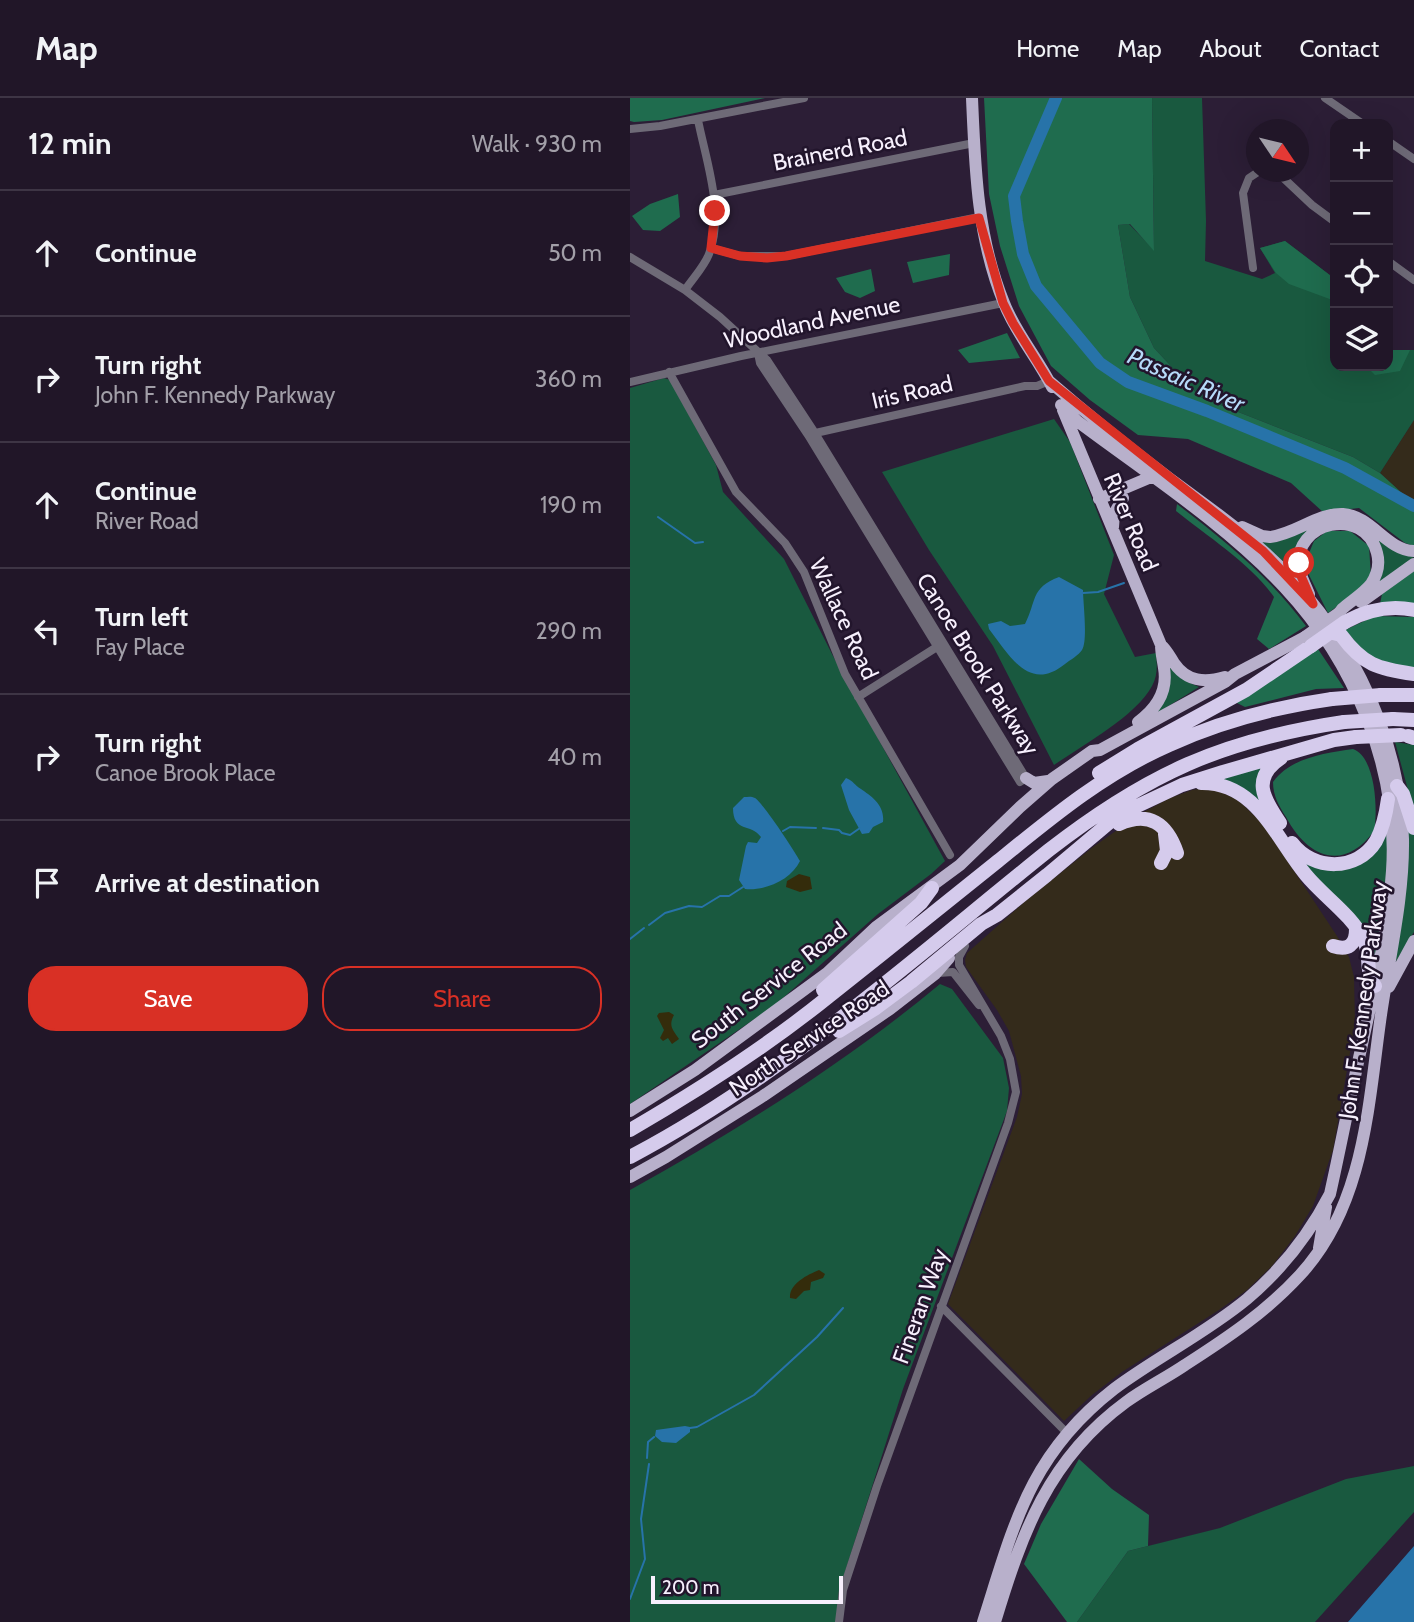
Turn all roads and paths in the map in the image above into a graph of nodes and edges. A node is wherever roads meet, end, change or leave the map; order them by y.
1 (804, 98) edge
2 (972, 98) edge
3 (1325, 98) edge
4 (1356, 119) edge
5 (698, 120) junction
6 (630, 129) edge
7 (974, 143) junction
8 (1393, 144) edge
9 (1414, 159) edge
10 (1247, 182) edge
11 (1288, 182) edge
12 (714, 195) junction
13 (1330, 216) edge
14 (979, 218) junction
15 (711, 248) junction
16 (630, 257) edge
17 (1393, 265) edge
18 (1253, 268) dead end
19 (1414, 280) edge
20 (685, 290) junction
21 (1003, 303) junction
22 (758, 353) junction
23 (669, 372) junction
24 (1046, 377) junction
25 (630, 382) edge
26 (1061, 405) junction
27 (811, 434) junction
28 (1158, 478) junction
29 (1123, 498) junction
30 (1101, 503) junction
31 (1228, 521) junction
32 (1117, 541) junction
33 (1414, 551) edge
34 (1414, 564) edge
35 (1313, 604) junction
36 (1414, 610) edge
37 (1342, 618) junction
38 (1333, 633) junction
39 (1308, 641) junction
40 (1161, 645) junction
41 (940, 646) junction
42 (1235, 674) junction
43 (1414, 674) edge
44 (1414, 695) edge
45 (858, 697) junction
46 (1414, 720) edge
47 (1409, 736) edge
48 (1334, 740) junction
49 (1092, 751) junction
50 (1287, 753) junction
51 (1052, 779) junction
52 (1023, 780) junction
53 (1182, 785) junction
54 (1397, 786) junction
55 (1137, 788) junction
56 (1388, 799) junction
57 (1020, 807) junction
58 (1159, 824) junction
59 (1414, 828) edge
60 (1087, 843) junction
61 (1177, 853) dead end
62 (950, 856) dead end
63 (999, 860) junction
64 (1161, 863) dead end
65 (932, 888) junction
66 (997, 915) junction
67 (1356, 929) junction
68 (1414, 941) edge
69 (965, 946) junction
70 (1333, 946) dead end
71 (935, 974) junction
72 (1380, 991) junction
73 (984, 1008) junction
74 (763, 1045) junction
75 (791, 1055) junction
76 (1373, 1075) junction
77 (1353, 1084) junction
78 (1370, 1094) junction
79 (630, 1111) edge
80 (1346, 1117) junction
81 (630, 1130) edge
82 (630, 1157) edge
83 (630, 1177) edge
84 (1330, 1194) junction
85 (1294, 1251) junction
86 (1319, 1251) junction
87 (1291, 1285) junction
88 (941, 1306) junction
89 (1186, 1341) junction
90 (1210, 1348) junction
91 (1161, 1356) junction
92 (1186, 1364) junction
93 (1094, 1404) junction
94 (1066, 1432) junction
95 (1082, 1441) junction
96 (1067, 1458) junction
97 (839, 1622) edge
98 (983, 1622) edge
99 (995, 1622) edge

1 - 5 street
2 - 7 main road, River Road
3 - 4 street
5 - 6 street
5 - 12 street
7 - 12 street, Brainerd Road
7 - 14 main road, River Road
8 - 9 street
10 - 18 street
11 - 13 street
12 - 15 street
14 - 15 street
14 - 21 main road, River Road
15 - 20 street
16 - 20 street, Canoe Brook Parkway
17 - 19 street
20 - 22 street, Canoe Brook Parkway
21 - 22 street, Woodland Avenue
21 - 24 main road, River Road
22 - 23 street, Woodland Avenue
22 - 27 street, Canoe Brook Parkway
23 - 25 street, Woodland Avenue
23 - 45 street, Wallace Road
24 - 26 main road, River Road
24 - 27 street, Iris Road
24 - 28 main road, John F. Kennedy Parkway
26 - 28 main road, John F. Kennedy Parkway
26 - 30 main road, River Road
27 - 41 street, Canoe Brook Parkway
28 - 29 main road
28 - 30 main road
28 - 31 main road, John F. Kennedy Parkway
28 - 56 main road, John F. Kennedy Parkway
29 - 30 main road
29 - 32 main road
30 - 32 main road, River Road
31 - 33 main road
31 - 35 main road, John F. Kennedy Parkway
32 - 40 main road, River Road
34 - 37 main road
35 - 37 main road
35 - 38 main road, John F. Kennedy Parkway
36 - 37 highway
37 - 39 highway, bridge
38 - 43 highway
38 - 54 main road, John F. Kennedy Parkway
39 - 42 main road
39 - 63 highway
40 - 42 main road, River Road
40 - 49 main road, River Road
41 - 45 street
41 - 52 street, Canoe Brook Parkway
42 - 49 main road
44 - 63 highway, bridge
45 - 62 street, Wallace Road
46 - 55 highway, bridge
47 - 48 highway, bridge
48 - 50 highway
48 - 55 highway
49 - 51 main road, South Service Road
50 - 53 highway
50 - 56 highway
51 - 52 main road
51 - 57 main road, South Service Road
52 - 57 main road
53 - 60 highway
53 - 67 highway
54 - 59 highway
54 - 72 main road, John F. Kennedy Parkway
55 - 75 highway
56 - 72 main road, John F. Kennedy Parkway
57 - 65 main road, South Service Road
58 - 60 highway
58 - 61 highway
58 - 64 highway
60 - 66 highway
63 - 74 highway
65 - 74 highway
65 - 79 main road, South Service Road
66 - 69 main road, North Service Road
66 - 75 highway
67 - 70 highway
67 - 72 highway
68 - 72 main road
69 - 71 main road, North Service Road
69 - 73 street, Fineran Way
71 - 73 street, Fineran Way
71 - 83 main road, North Service Road
72 - 76 main road, John F. Kennedy Parkway
72 - 77 main road, John F. Kennedy Parkway
73 - 88 street, Fineran Way
74 - 81 highway
75 - 82 highway
76 - 77 main road
76 - 78 main road, John F. Kennedy Parkway
77 - 80 main road, John F. Kennedy Parkway
78 - 80 main road
78 - 86 main road, John F. Kennedy Parkway
80 - 84 main road, John F. Kennedy Parkway
84 - 85 main road, John F. Kennedy Parkway
84 - 86 main road
85 - 87 main road
85 - 89 main road, John F. Kennedy Parkway
86 - 87 main road, John F. Kennedy Parkway
87 - 90 main road, John F. Kennedy Parkway
88 - 94 street
88 - 97 street, Fineran Way
89 - 90 main road
89 - 91 main road, John F. Kennedy Parkway
90 - 92 main road, John F. Kennedy Parkway
91 - 92 main road
91 - 93 main road, John F. Kennedy Parkway
92 - 95 main road, John F. Kennedy Parkway
93 - 94 main road, John F. Kennedy Parkway
93 - 95 main road
94 - 96 main road
94 - 98 main road, John F. Kennedy Parkway
95 - 96 main road, John F. Kennedy Parkway
96 - 99 main road, John F. Kennedy Parkway

